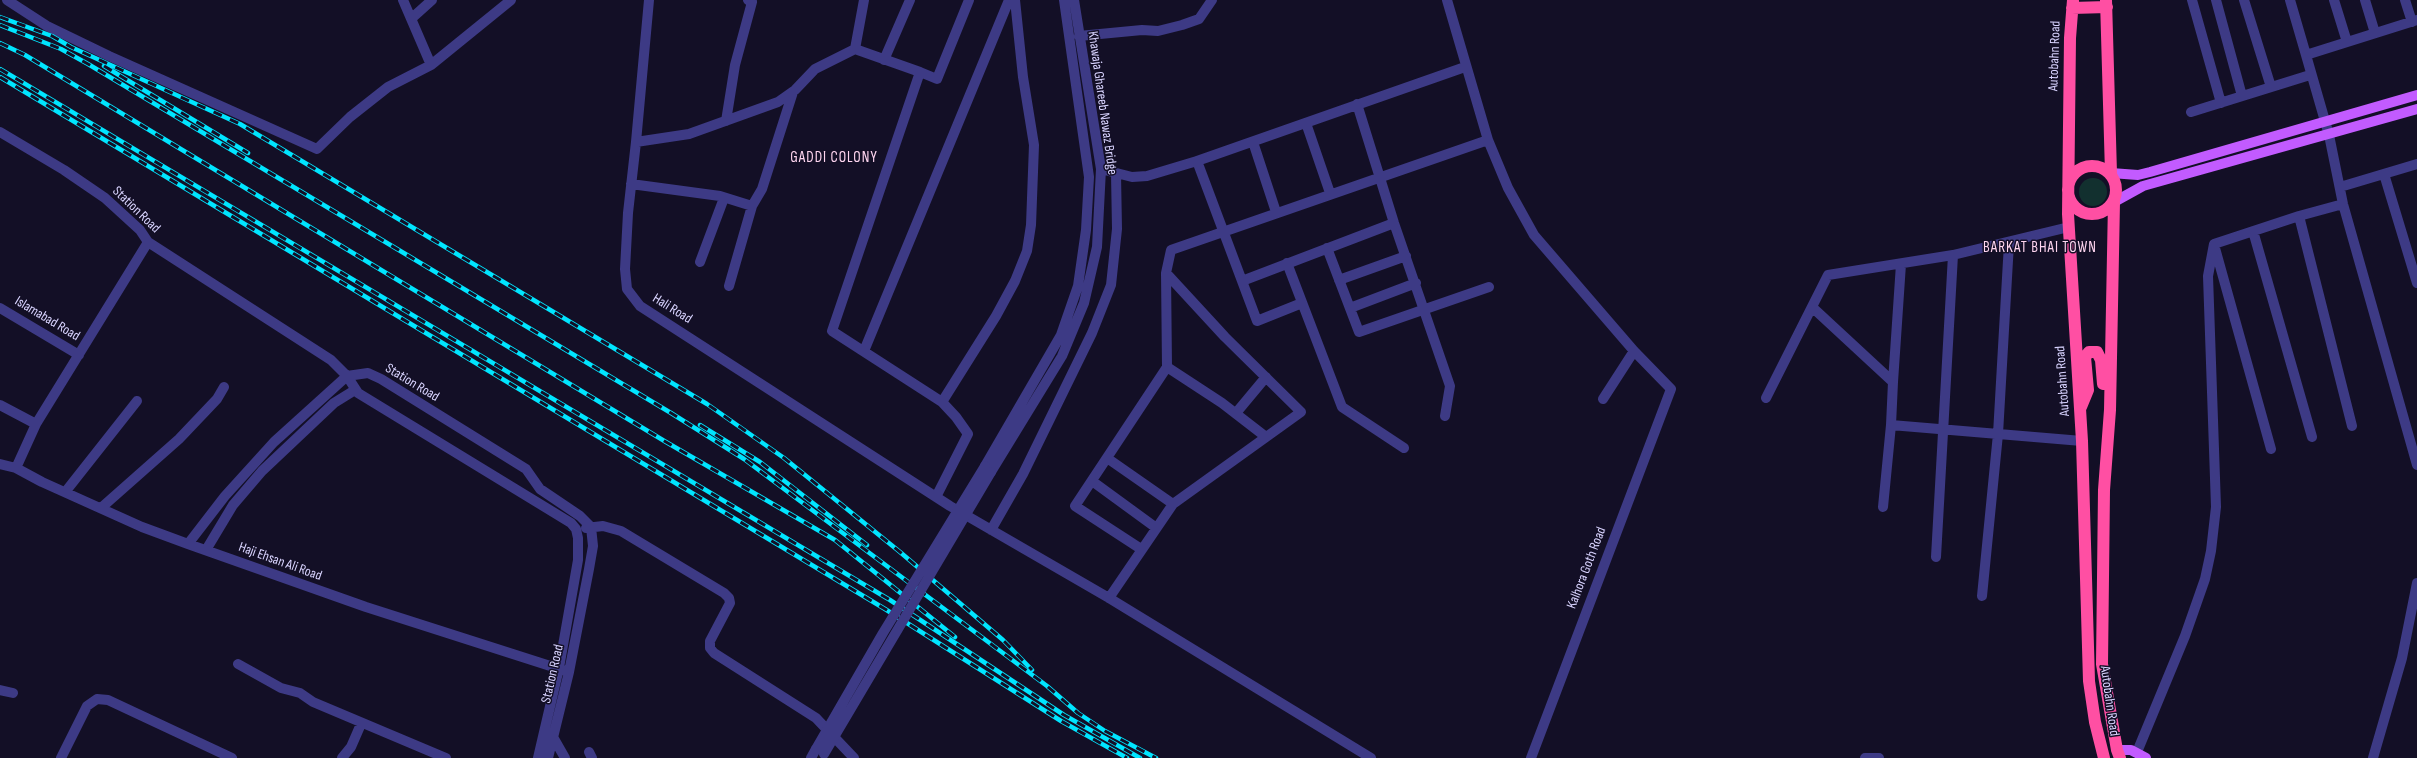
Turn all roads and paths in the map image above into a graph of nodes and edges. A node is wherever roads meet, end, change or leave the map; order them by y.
1 (7, 0) edge
2 (403, 0) edge
3 (432, 0) edge
4 (511, 0) edge
5 (649, 0) edge
6 (748, 0) edge
7 (864, 0) edge
8 (910, 0) edge
9 (969, 0) edge
10 (1009, 0) edge
11 (1015, 0) edge
12 (1064, 0) edge
13 (1074, 0) edge
14 (1212, 0) edge
15 (1447, 0) edge
16 (2192, 0) edge
17 (2216, 0) edge
18 (2244, 0) edge
19 (2290, 0) edge
20 (2334, 0) edge
21 (2365, 0) edge
22 (2405, 0) edge
23 (2073, 4) edge
24 (2106, 4) edge
25 (412, 18) junction
26 (2414, 21) edge
27 (2375, 33) junction
28 (1078, 36) junction
29 (2347, 42) junction
30 (855, 49) junction
31 (2306, 55) junction
32 (884, 60) junction
33 (432, 65) junction
34 (1465, 67) junction
35 (920, 72) junction
36 (2310, 75) junction
37 (2271, 87) junction
38 (793, 92) junction
39 (2417, 95) edge
40 (2242, 96) junction
41 (2221, 103) junction
42 (1357, 104) junction
43 (2417, 110) edge
44 (2191, 112) dead end
45 (726, 121) junction
46 (2325, 122) junction
47 (1306, 123) junction
48 (0, 132) edge
49 (2329, 135) junction
50 (1488, 140) junction
51 (636, 142) junction
52 (1252, 142) junction
53 (1197, 161) junction
54 (2416, 167) edge
55 (1101, 169) junction
56 (2111, 173) junction
57 (1116, 174) junction
58 (2384, 174) junction
59 (1380, 176) junction
60 (630, 184) junction
61 (2340, 187) junction
62 (2068, 190) junction
63 (1330, 193) junction
64 (724, 198) junction
65 (2114, 202) junction
66 (2343, 204) junction
67 (752, 206) junction
68 (1276, 212) junction
69 (2299, 216) junction
70 (1394, 223) junction
71 (2069, 227) junction
72 (2253, 231) junction
73 (1223, 232) junction
74 (148, 242) junction
75 (2009, 243) junction
76 (2214, 244) junction
77 (1327, 248) junction
78 (1953, 255) junction
79 (1406, 256) junction
80 (700, 262) dead end
81 (1287, 263) junction
82 (1901, 264) junction
83 (1166, 274) junction
84 (1339, 280) junction
85 (1242, 281) junction
86 (1416, 283) junction
87 (2417, 283) edge
88 (729, 286) dead end
89 (1489, 287) dead end
90 (1302, 303) junction
91 (1812, 307) junction
92 (0, 308) edge
93 (1350, 308) junction
94 (1424, 310) junction
95 (864, 351) junction
96 (1634, 351) junction
97 (79, 355) junction
98 (1167, 367) junction
99 (347, 376) junction
100 (1266, 377) junction
101 (1893, 382) junction
102 (224, 387) dead end
103 (355, 390) junction
104 (1766, 398) dead end
105 (1602, 399) dead end
106 (137, 401) dead end
107 (942, 402) junction
108 (0, 405) edge
109 (2110, 410) junction
110 (2079, 412) junction
111 (1236, 413) junction
112 (1445, 416) dead end
113 (36, 424) junction
114 (1891, 425) junction
115 (2352, 426) dead end
116 (1942, 429) junction
117 (1998, 434) junction
118 (1266, 437) junction
119 (2312, 437) dead end
120 (2082, 441) junction
121 (1404, 448) dead end
122 (2271, 448) dead end
123 (1107, 458) junction
124 (0, 464) edge
125 (2417, 464) edge
126 (16, 468) junction
127 (988, 469) junction
128 (1092, 481) junction
129 (66, 491) junction
130 (936, 497) junction
131 (1172, 504) junction
132 (1883, 507) dead end
133 (101, 508) junction
134 (591, 527) junction
135 (1155, 527) junction
136 (576, 529) junction
137 (991, 530) junction
138 (188, 544) junction
139 (1141, 549) junction
140 (206, 550) junction
141 (1936, 557) dead end
142 (2417, 583) edge
143 (1982, 596) dead end
144 (1109, 598) junction
145 (238, 664) dead end
146 (559, 668) junction
147 (569, 672) junction
148 (0, 690) edge
149 (13, 693) dead end
150 (361, 724) junction
151 (553, 737) junction
152 (2137, 752) junction
153 (821, 753) edge
154 (2119, 754) edge
155 (61, 758) edge
156 (232, 758) edge
157 (342, 758) edge
158 (446, 758) edge
159 (538, 758) edge
160 (548, 758) edge
161 (565, 758) edge
162 (811, 758) edge
163 (854, 758) edge
164 (1370, 758) edge
165 (1531, 758) edge
166 (1865, 758) edge
167 (1879, 758) edge
168 (2104, 758) edge
169 (2146, 758) edge
170 (2373, 758) edge

1 - 33 street
2 - 25 street
3 - 25 street
4 - 33 street
5 - 51 street, Hali Road
6 - 45 street
7 - 30 street
8 - 32 street
9 - 35 street
10 - 95 street
11 - 107 street
12 - 127 street, Khawaja Ghareeb Nawaz Bridge
13 - 28 street, Khawaja Ghareeb Nawaz Bridge
14 - 28 street
15 - 34 street
16 - 41 street
17 - 40 street
18 - 37 street
19 - 31 street
20 - 29 street
21 - 27 street
22 - 26 street
23 - 24 highway
23 - 62 highway, Autobahn Road
24 - 56 highway
25 - 33 street
26 - 27 street
27 - 29 street
28 - 55 street, Khawaja Ghareeb Nawaz Bridge
29 - 31 street
30 - 32 street
30 - 38 street
31 - 36 street
32 - 35 street
34 - 42 street
34 - 50 street
35 - 95 street
36 - 37 street
36 - 46 street
37 - 40 street
38 - 45 street
38 - 67 street
39 - 46 main road
40 - 41 street
41 - 44 street
42 - 47 street
42 - 59 street
43 - 49 main road
45 - 51 street
46 - 49 street
46 - 56 main road
47 - 52 street
47 - 63 street
48 - 74 street, Station Road
49 - 61 street
49 - 65 main road
50 - 59 street
50 - 96 street
51 - 60 street, Hali Road
52 - 53 street
52 - 68 street
53 - 57 street
53 - 73 street
54 - 58 street
55 - 57 street
55 - 127 street, Khawaja Ghareeb Nawaz Bridge
56 - 62 highway
56 - 65 highway
57 - 137 street
58 - 61 street
58 - 87 street
59 - 63 street
59 - 70 street
60 - 64 street
60 - 130 street, Hali Road
61 - 66 street
62 - 65 highway
62 - 71 highway, Autobahn Road
63 - 68 street
64 - 67 street
64 - 80 street
65 - 109 highway, Autobahn Road
66 - 69 street
66 - 125 street
67 - 88 street
68 - 73 street
69 - 72 street
69 - 115 street
70 - 77 street
70 - 79 street
71 - 75 street
71 - 110 highway, Autobahn Road
72 - 76 street
72 - 119 street
73 - 83 street
73 - 85 street
74 - 97 street
74 - 99 street, Station Road
75 - 78 street
75 - 117 street
76 - 122 street
76 - 152 street
77 - 81 street
77 - 84 street
78 - 82 street
78 - 116 street
79 - 84 street
79 - 86 street
81 - 85 street
81 - 90 street
82 - 91 street
82 - 101 street
83 - 98 street
83 - 100 street
84 - 93 street
85 - 90 street
86 - 93 street
86 - 94 street
89 - 94 street
90 - 121 street
91 - 101 street
91 - 104 street
92 - 97 street, Islamabad Road
93 - 94 street
94 - 112 street
95 - 107 street
96 - 105 street
96 - 165 street, Kalhora Goth Road
97 - 113 street
98 - 111 street
98 - 123 street
99 - 103 street
99 - 134 street, Station Road
99 - 138 street
100 - 111 street
100 - 118 street
101 - 114 street
102 - 133 street
103 - 136 street
103 - 140 street
106 - 129 street
107 - 130 street
108 - 113 street
109 - 110 highway
109 - 154 highway, Autobahn Road
110 - 120 highway, Autobahn Road
111 - 118 street
113 - 126 street
114 - 116 street
114 - 132 street
116 - 117 street
116 - 141 street
117 - 120 street
117 - 143 street
118 - 131 street
120 - 168 highway, Autobahn Road
123 - 128 street
123 - 131 street
124 - 126 street, Haji Ehsan Ali Road
126 - 129 street, Haji Ehsan Ali Road
127 - 153 street, bridge
128 - 135 street
128 - 139 street
129 - 133 street, Haji Ehsan Ali Road
130 - 137 street, Hali Road
131 - 135 street
133 - 138 street, Haji Ehsan Ali Road
134 - 136 street
134 - 147 street, Station Road
134 - 163 street
135 - 139 street
136 - 146 street, Station Road
137 - 144 street, Hali Road
138 - 140 street, Haji Ehsan Ali Road
139 - 144 street
140 - 146 street, Haji Ehsan Ali Road
142 - 170 street
144 - 164 street, Hali Road
145 - 150 street
146 - 147 street, Haji Ehsan Ali Road
146 - 159 street, Station Road
147 - 151 street, Station Road
148 - 149 street
150 - 157 street
150 - 158 street
151 - 160 street, Station Road
151 - 161 street
152 - 154 main road
152 - 169 main road
153 - 162 street
155 - 156 street
166 - 167 street

